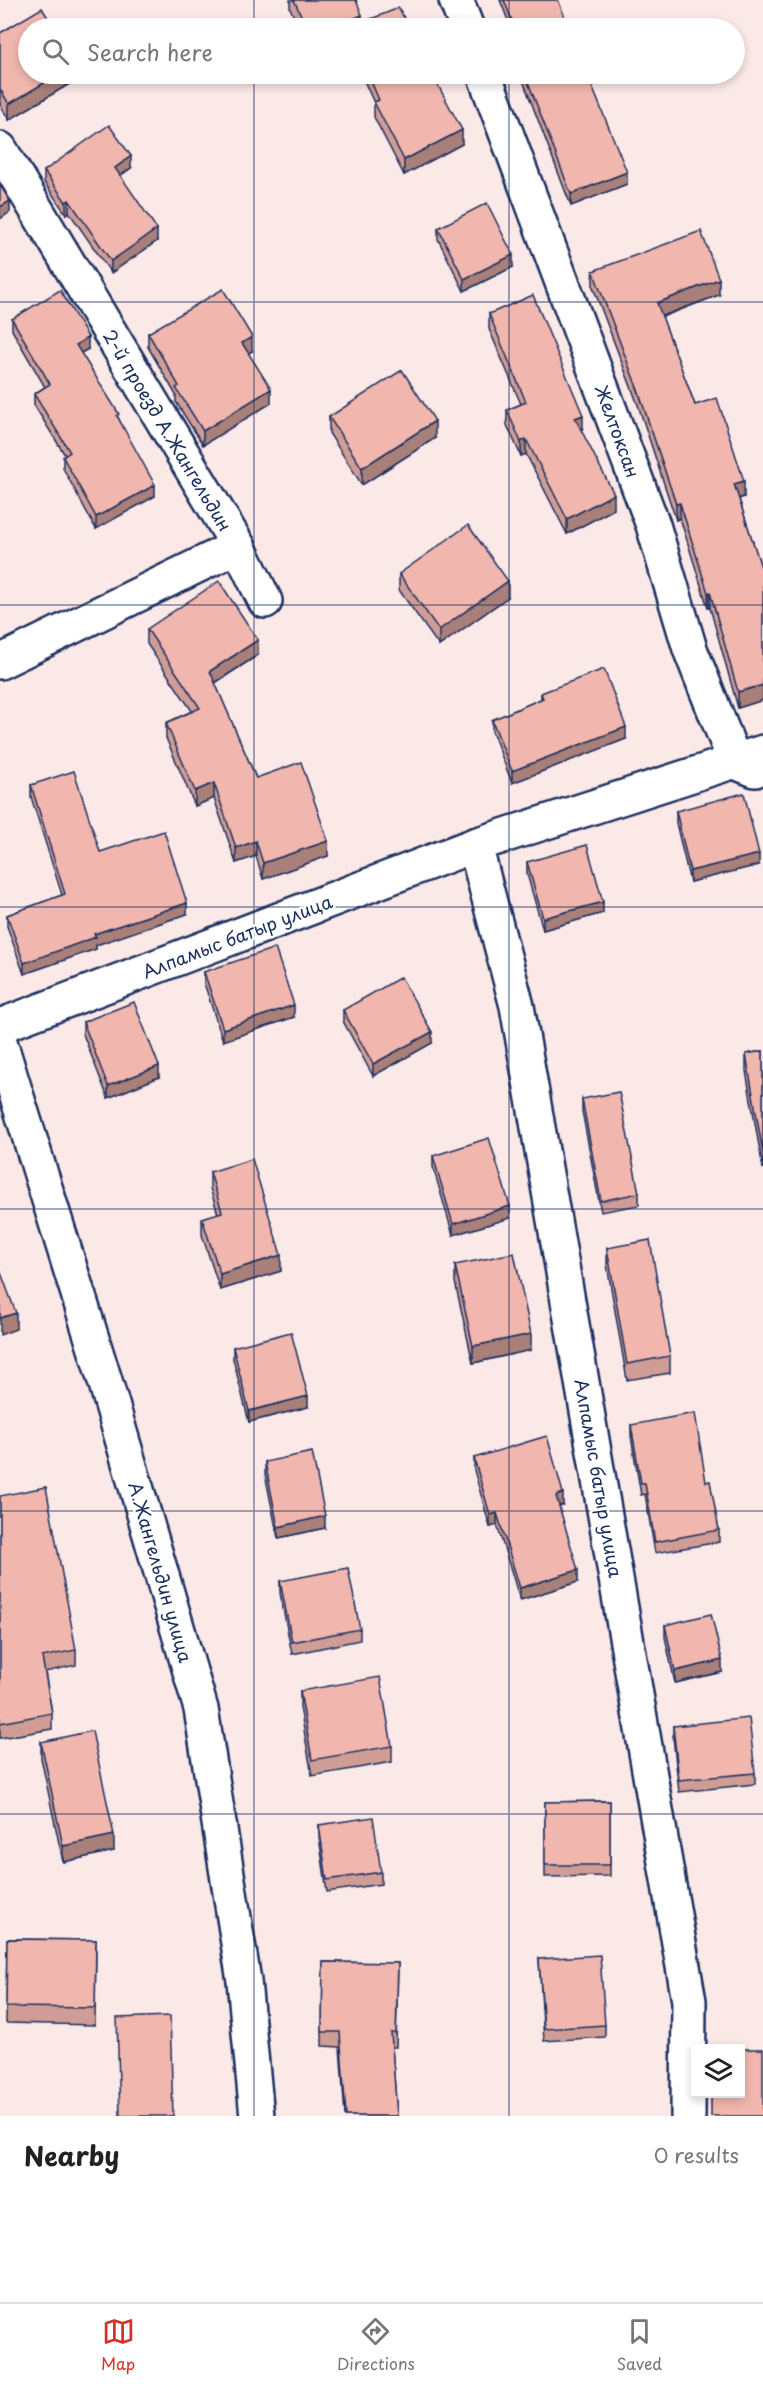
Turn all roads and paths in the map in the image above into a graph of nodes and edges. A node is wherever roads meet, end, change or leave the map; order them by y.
1 (456, 0) edge
2 (463, 18) edge
3 (488, 84) edge
4 (0, 149) edge
5 (238, 546) junction
6 (265, 601) dead end
7 (0, 662) edge
8 (754, 762) edge
9 (475, 845) junction
10 (0, 1026) edge
11 (0, 1042) edge
12 (257, 2116) edge
13 (688, 2116) edge

1 - 2 street
3 - 8 street, Желтоксан
4 - 5 street, 2-й проезд А.Жангельдин
5 - 6 street
5 - 7 street, 2-й проезд А.Жангельдин
8 - 9 street, Алпамыс батыр улица
9 - 10 street, Алпамыс батыр улица
9 - 13 street, Алпамыс батыр улица
11 - 12 street, А.Жангельдин улица

